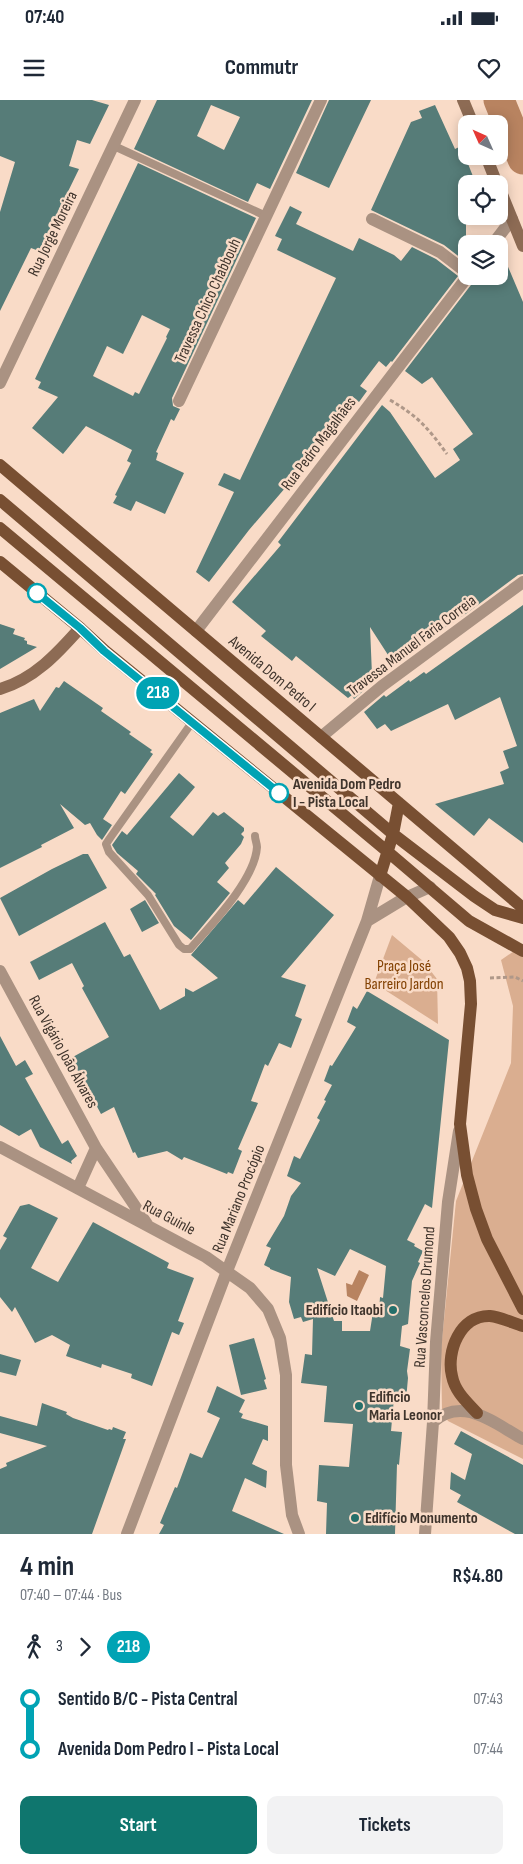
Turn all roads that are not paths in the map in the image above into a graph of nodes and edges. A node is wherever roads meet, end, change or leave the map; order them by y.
1 (135, 100) edge
2 (321, 100) edge
3 (463, 100) edge
4 (469, 115) edge
5 (114, 146) junction
6 (508, 209) edge
7 (266, 216) junction
8 (372, 218) dead end
9 (512, 219) junction
10 (500, 235) edge
11 (523, 246) edge
12 (458, 266) edge
13 (461, 285) edge
14 (0, 383) edge
15 (179, 401) dead end
16 (0, 465) edge
17 (0, 500) edge
18 (0, 528) edge
19 (0, 562) edge
20 (523, 582) edge
21 (80, 628) junction
22 (196, 631) junction
23 (0, 688) edge
24 (193, 721) junction
25 (321, 737) junction
26 (399, 802) junction
27 (393, 834) junction
28 (255, 836) dead end
29 (388, 852) junction
30 (380, 876) junction
31 (430, 888) junction
32 (407, 897) junction
33 (523, 908) edge
34 (523, 918) edge
35 (367, 921) junction
36 (523, 950) edge
37 (0, 971) edge
38 (460, 1124) junction
39 (0, 1147) edge
40 (96, 1148) junction
41 (78, 1188) junction
42 (147, 1225) junction
43 (228, 1271) junction
44 (523, 1309) edge
45 (523, 1326) edge
46 (478, 1413) junction
47 (433, 1422) junction
48 (523, 1439) edge
49 (126, 1534) edge
50 (299, 1534) edge
51 (425, 1534) edge

1 - 5 street, Rua Jorge Moreira
2 - 7 street, Travessa Chico Chabbouh
3 - 4 main road
5 - 7 lane
5 - 14 street, Rua Jorge Moreira
6 - 9 main road
7 - 15 street, Travessa Chico Chabbouh
8 - 12 street
9 - 10 street
9 - 11 main road
13 - 22 street, Rua Pedro Magalhães
16 - 22 main road, Avenida Dom Pedro I
17 - 27 main road
18 - 29 main road
19 - 21 main road
20 - 25 street, Travessa Manuel Faria Correia
21 - 23 main road
21 - 24 main road
22 - 25 main road, Avenida Dom Pedro I
24 - 28 lane
24 - 30 main road
25 - 26 main road, Avenida Dom Pedro I
26 - 27 main road
26 - 33 main road, Avenida Dom Pedro I
27 - 29 main road
27 - 34 main road
29 - 30 main road
29 - 31 main road
30 - 32 main road
30 - 35 street, Rua Mariano Procópio
31 - 32 street
31 - 36 main road
32 - 35 street
32 - 38 main road
35 - 43 street, Rua Mariano Procópio
37 - 40 street, Rua Vigário João Álvares
38 - 44 main road
38 - 47 street, Rua Vasconcelos Drumond
39 - 41 street, Rua Guinle
40 - 41 street
40 - 42 street, Rua Vigário João Álvares
41 - 42 street, Rua Guinle
42 - 43 street, Rua Guinle
43 - 49 street, Rua Mariano Procópio
43 - 50 street, Rua Guinle
45 - 46 main road
46 - 47 street
46 - 48 street
47 - 51 street, Rua Vasconcelos Drumond

